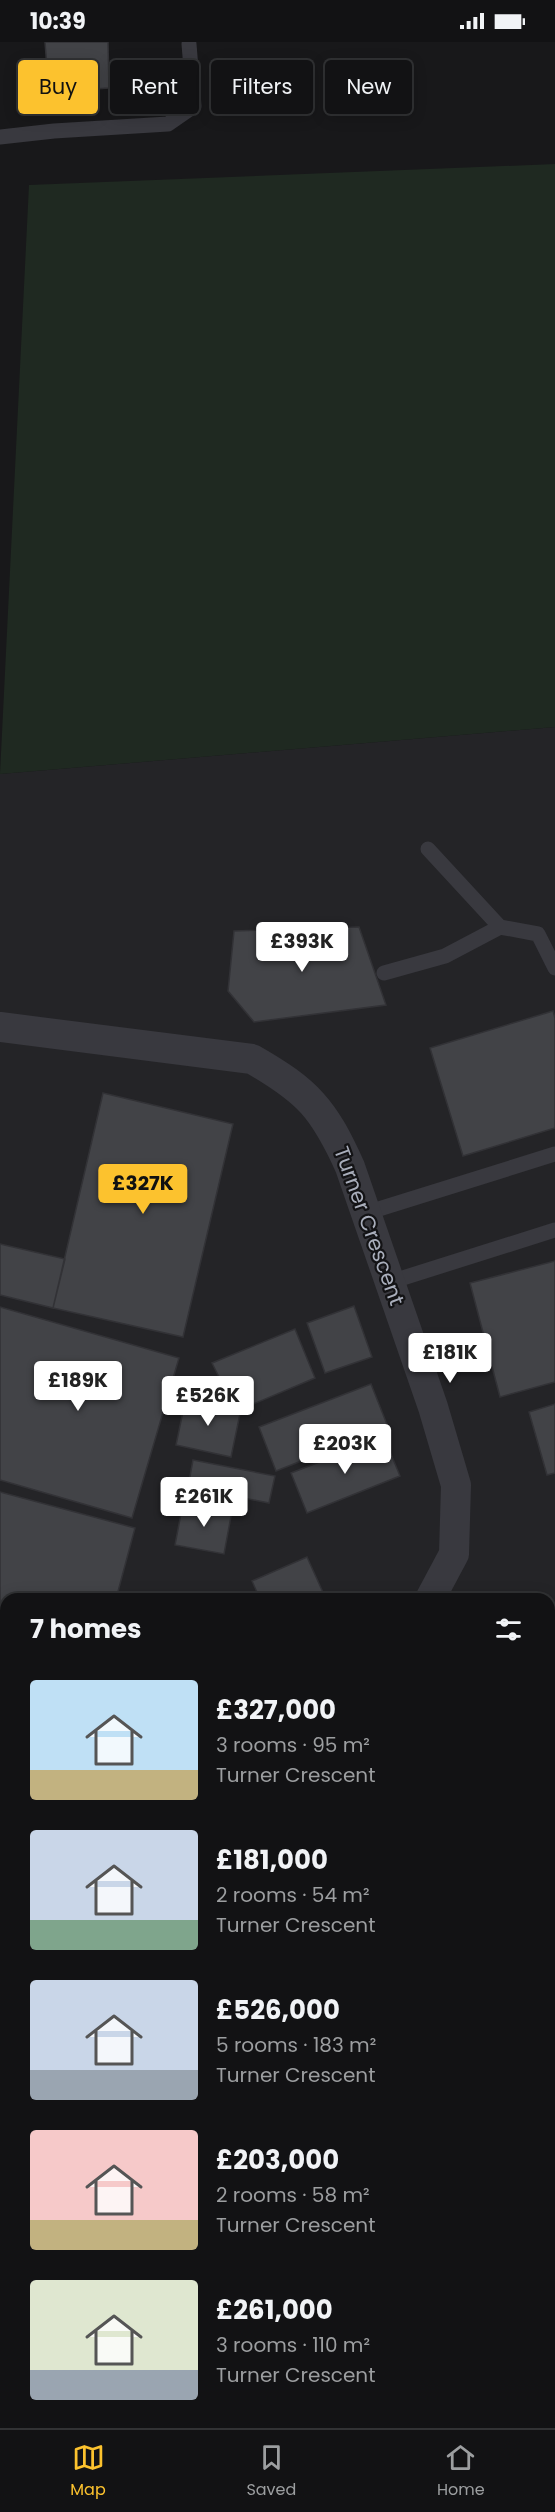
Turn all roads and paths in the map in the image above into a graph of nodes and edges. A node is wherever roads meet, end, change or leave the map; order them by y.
1 (189, 44) dead end
2 (0, 137) edge
3 (428, 849) dead end
4 (500, 927) junction
5 (555, 968) edge
6 (384, 973) dead end
7 (0, 1026) edge
8 (555, 1154) edge
9 (366, 1213) junction
10 (555, 1230) edge
11 (390, 1282) junction
12 (433, 1593) edge

1 - 2 lane
3 - 4 lane
4 - 5 lane
4 - 6 lane
7 - 9 street, Turner Crescent
8 - 9 lane
9 - 11 street, Turner Crescent
10 - 11 lane
11 - 12 street, Turner Crescent

